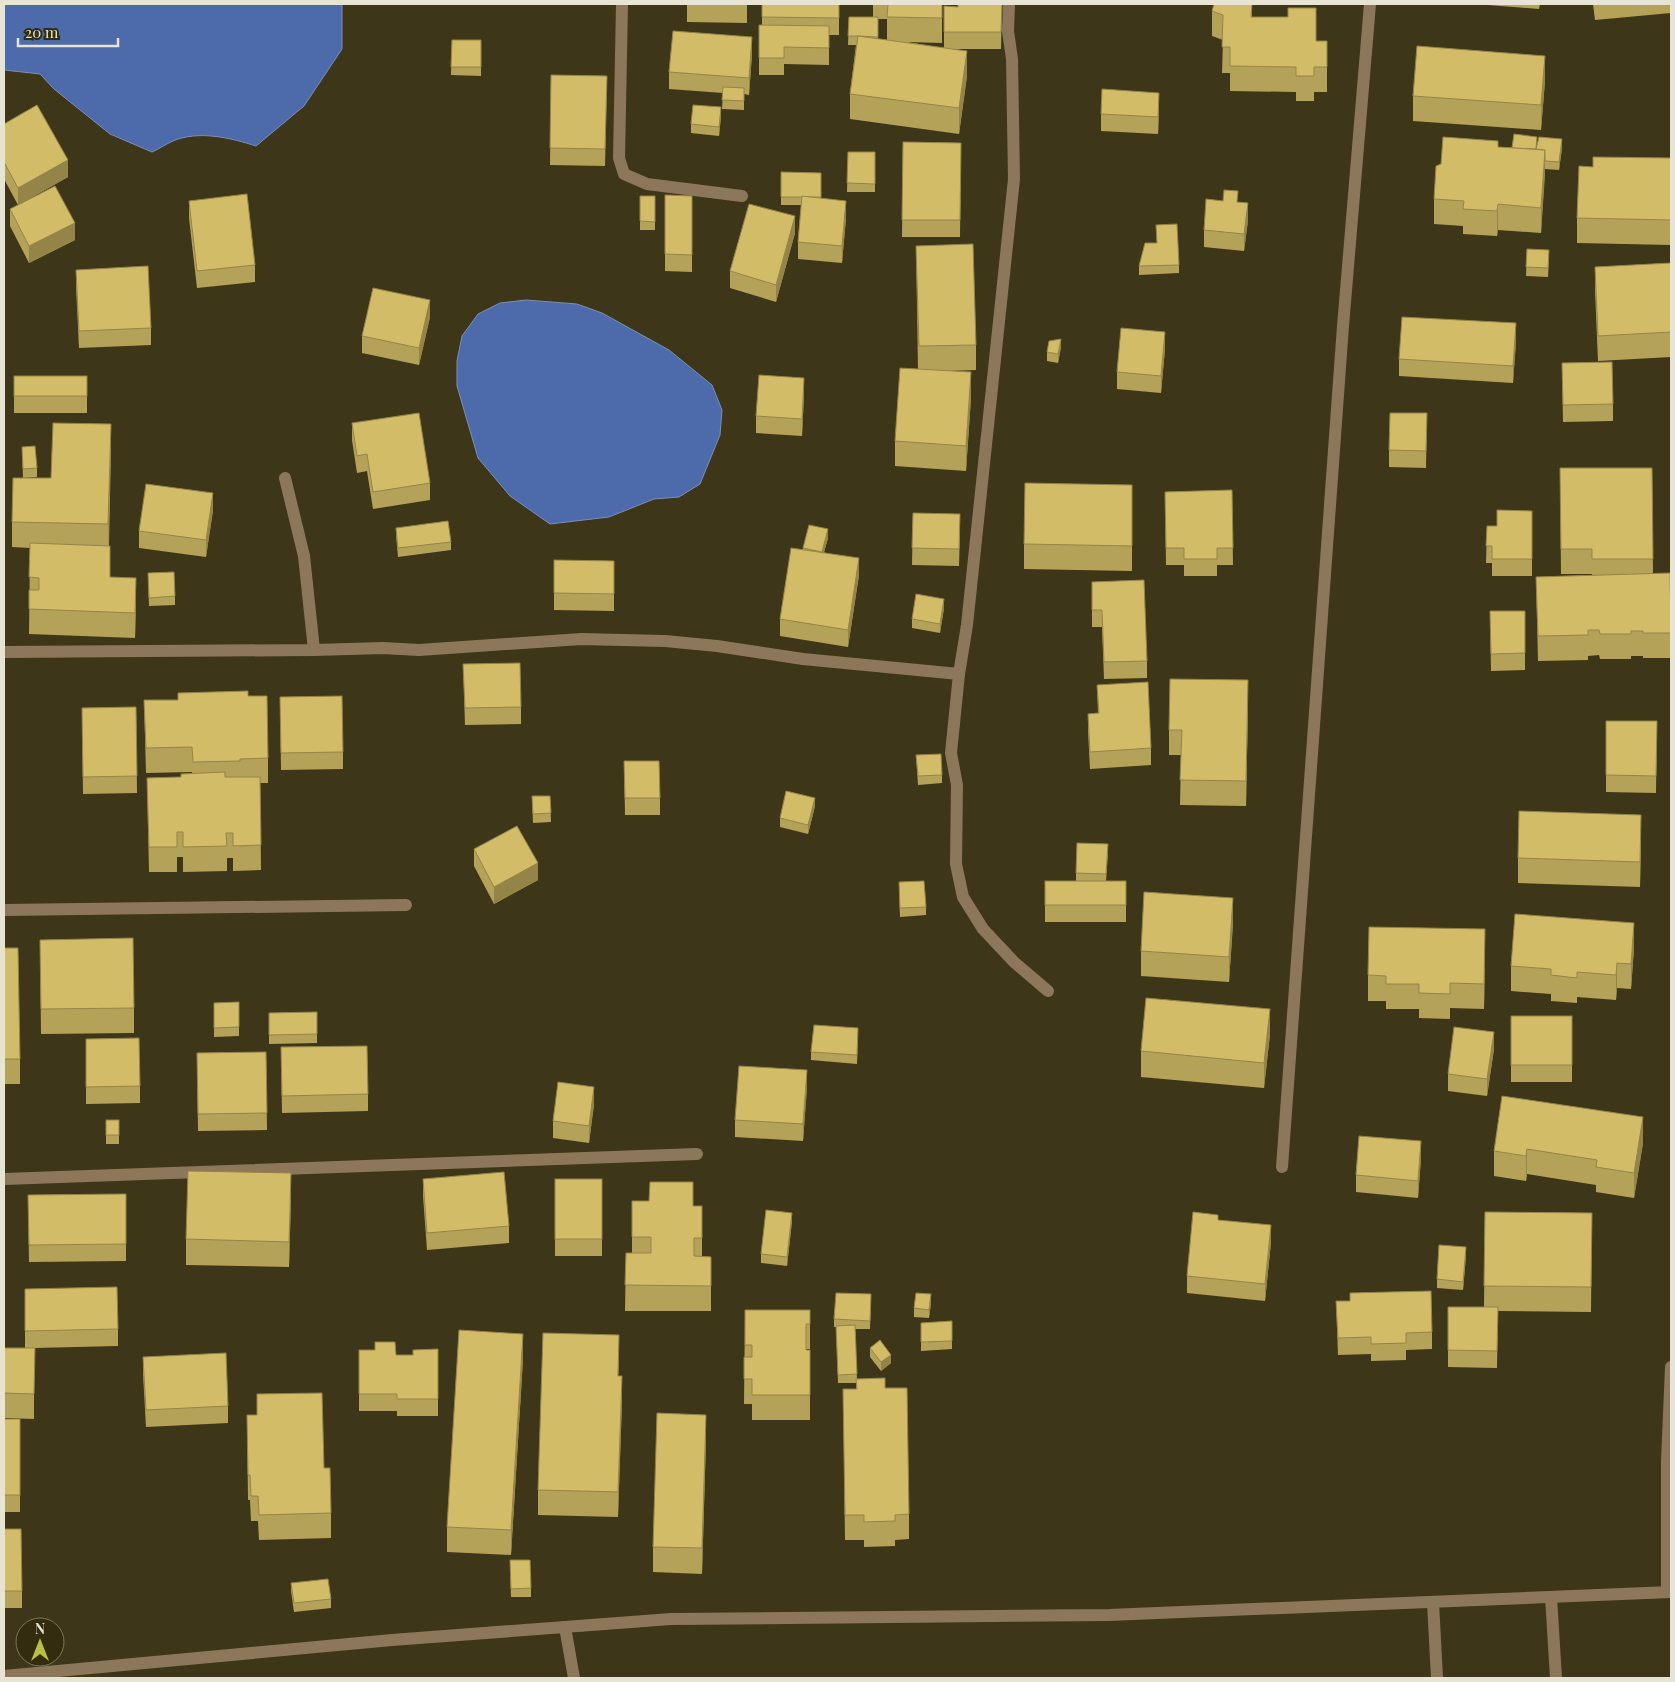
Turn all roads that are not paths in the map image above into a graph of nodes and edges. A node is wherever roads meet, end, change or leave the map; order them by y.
1 (622, 4) edge
2 (1009, 4) edge
3 (1370, 4) edge
4 (742, 196) dead end
5 (285, 478) dead end
6 (314, 650) junction
7 (4, 652) edge
8 (959, 674) junction
9 (406, 905) dead end
10 (4, 910) edge
11 (1048, 991) dead end
12 (697, 1154) dead end
13 (1282, 1167) dead end
14 (4, 1179) edge
15 (1671, 1367) edge
16 (1669, 1592) edge
17 (1551, 1597) junction
18 (1433, 1602) junction
19 (565, 1627) junction
20 (4, 1676) edge
21 (574, 1678) edge
22 (1437, 1678) edge
23 (1556, 1678) edge

1 - 4 street
2 - 8 street
3 - 13 street
5 - 6 street
6 - 7 street
6 - 8 street
8 - 11 street
9 - 10 street
12 - 14 street
15 - 16 street
16 - 17 street
17 - 18 street
17 - 23 street
18 - 19 street
18 - 22 street
19 - 20 street
19 - 21 street

